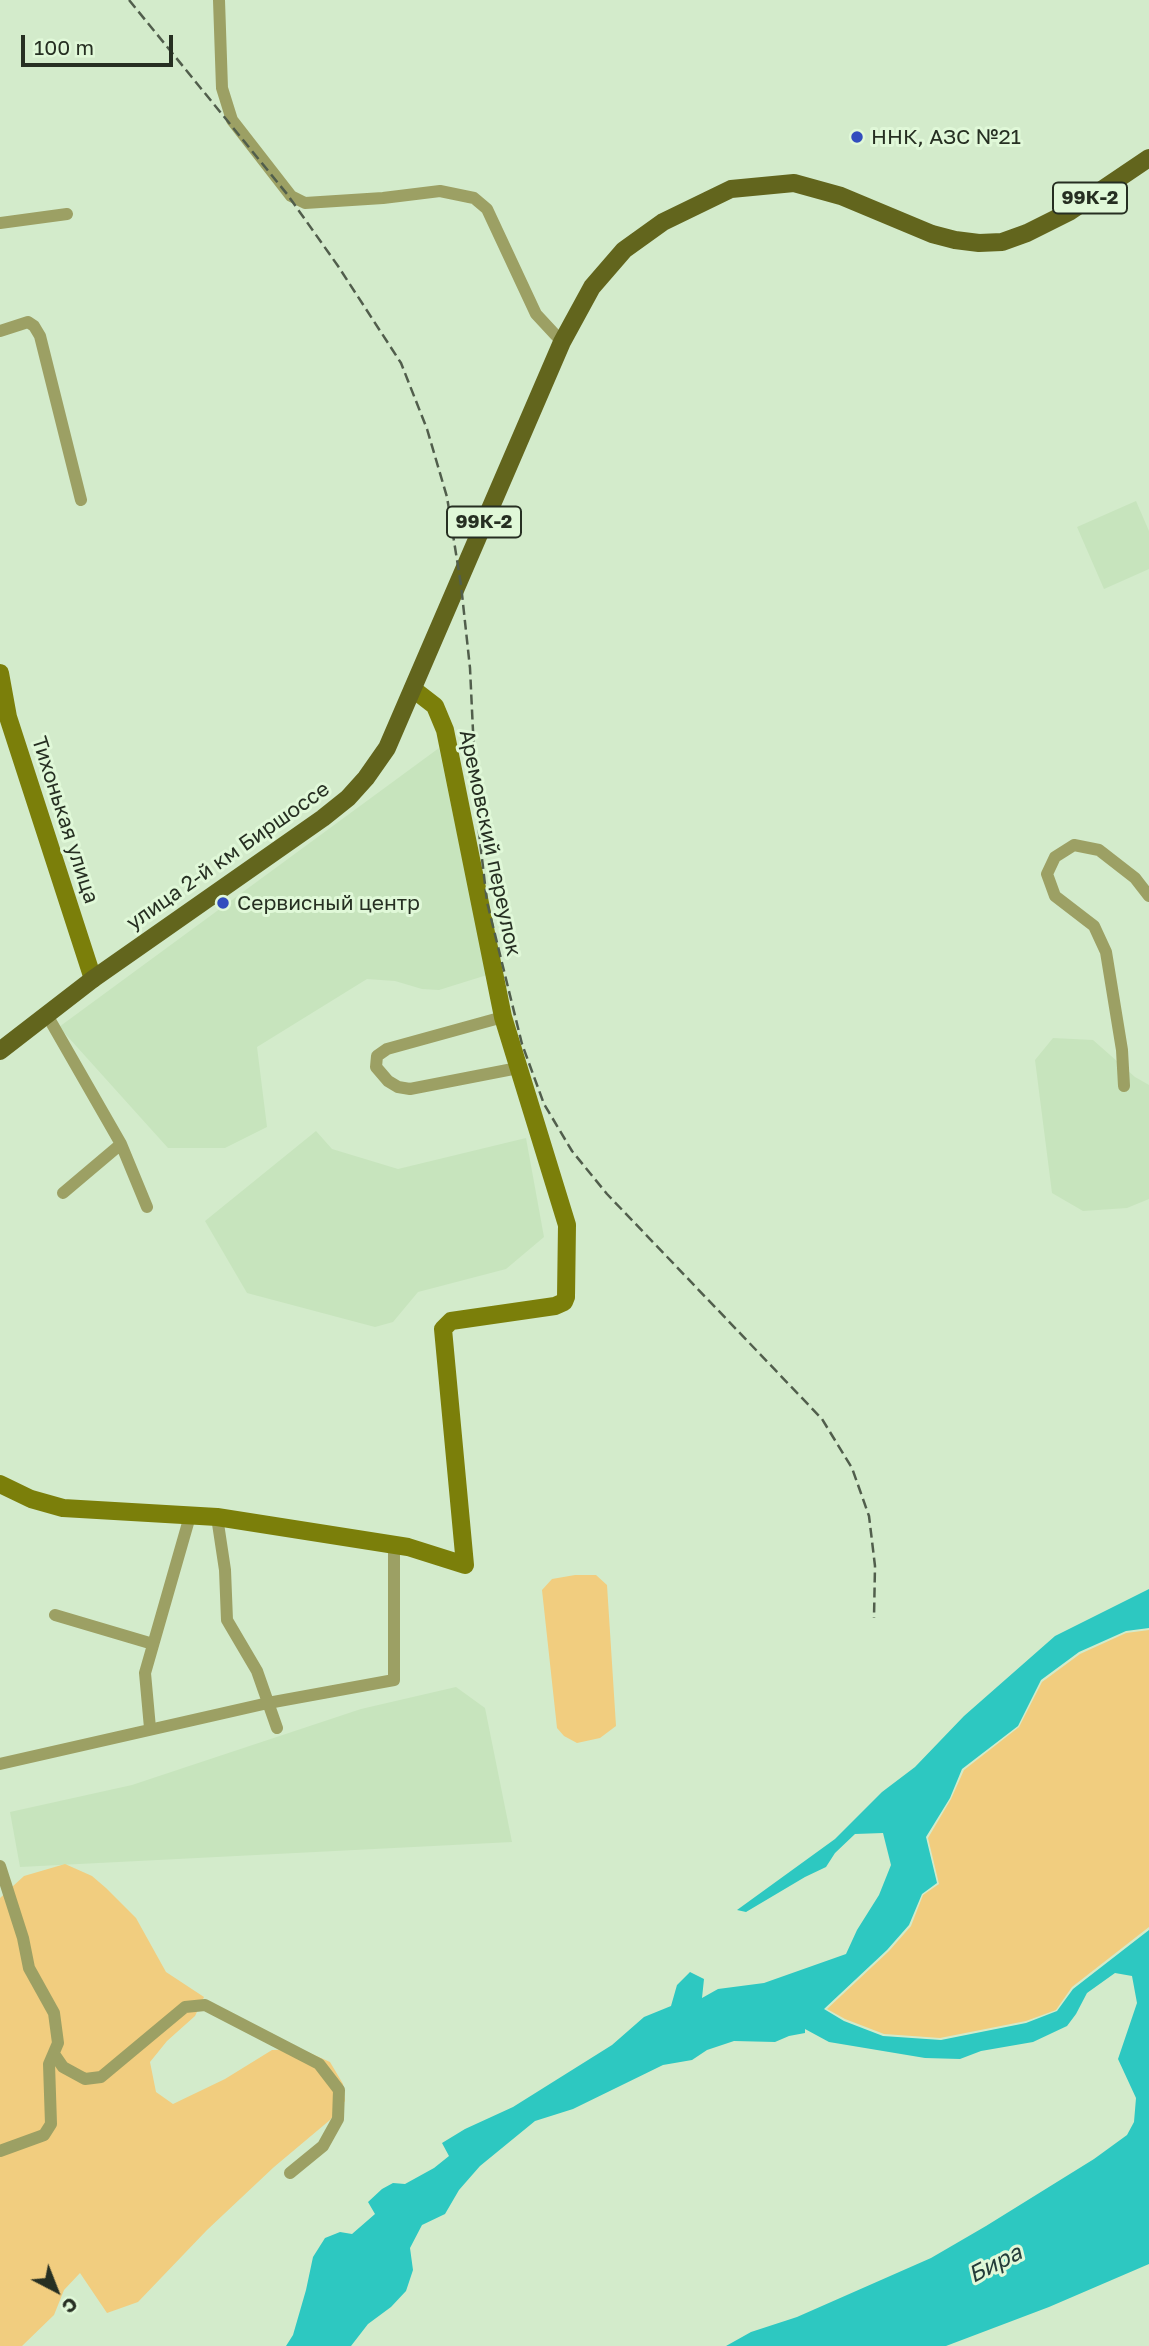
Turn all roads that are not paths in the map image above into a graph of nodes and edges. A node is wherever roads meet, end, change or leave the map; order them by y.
1 (219, 0) edge
2 (1149, 158) edge
3 (67, 214) dead end
4 (0, 223) edge
5 (0, 331) edge
6 (562, 342) junction
7 (81, 500) dead end
8 (0, 673) edge
9 (413, 689) junction
10 (1149, 896) edge
11 (93, 979) junction
12 (47, 1015) junction
13 (503, 1017) junction
14 (0, 1051) edge
15 (518, 1068) junction
16 (1124, 1086) dead end
17 (121, 1144) junction
18 (64, 1193) dead end
19 (147, 1207) dead end
20 (0, 1483) edge
21 (190, 1516) junction
22 (217, 1517) junction
23 (394, 1545) junction
24 (55, 1615) dead end
25 (153, 1643) junction
26 (268, 1703) junction
27 (150, 1728) junction
28 (277, 1728) dead end
29 (0, 1764) edge
30 (0, 1866) edge
31 (54, 2054) junction
32 (0, 2151) edge
33 (290, 2173) dead end

1 - 6 street
2 - 6 main road, улица 2-й км Биршоссе / 99К-2
3 - 4 street
5 - 7 street
6 - 9 main road, улица 2-й км Биршоссе / 99К-2
8 - 11 street, Тихонькая улица
9 - 11 main road, улица 2-й км Биршоссе / 99К-2
9 - 13 street, Аремовский переулок
10 - 16 street
11 - 12 main road, улица 2-й км Биршоссе / 99К-2
12 - 14 main road, улица 2-й км Биршоссе / 99К-2
12 - 17 street
13 - 15 street, Аремовский переулок
13 - 15 street
15 - 23 street, Аремовский переулок
17 - 18 street
17 - 19 street
20 - 21 street, Аремовский переулок
21 - 22 street, Аремовский переулок
21 - 25 street
22 - 23 street, Аремовский переулок
22 - 26 street
23 - 26 street
24 - 25 street
25 - 27 street
26 - 27 street
26 - 28 street
27 - 29 street
30 - 31 street
31 - 32 street
31 - 33 street

